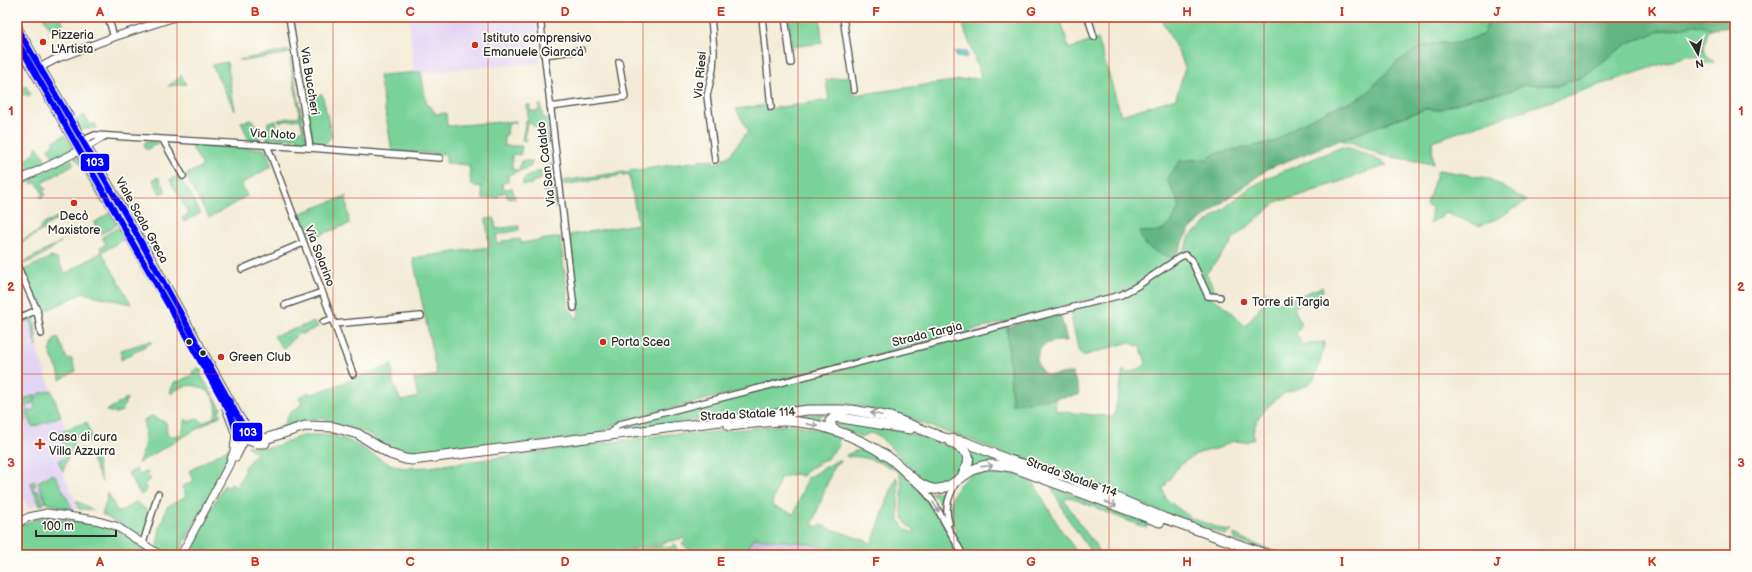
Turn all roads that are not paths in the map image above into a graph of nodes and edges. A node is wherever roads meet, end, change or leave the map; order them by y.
1 (108, 17) edge
2 (176, 17) edge
3 (289, 17) edge
4 (540, 17) edge
5 (711, 17) edge
6 (762, 17) edge
7 (786, 17) edge
8 (843, 17) edge
9 (1088, 17) edge
10 (17, 28) edge
11 (114, 37) junction
12 (1094, 37) dead end
13 (17, 41) edge
14 (581, 50) dead end
15 (544, 55) junction
16 (619, 62) dead end
17 (790, 63) dead end
18 (37, 69) junction
19 (854, 90) dead end
20 (550, 107) junction
21 (771, 107) dead end
22 (79, 134) junction
23 (95, 135) junction
24 (104, 136) junction
25 (163, 140) junction
26 (267, 145) junction
27 (83, 147) junction
28 (310, 148) junction
29 (440, 158) dead end
30 (715, 160) dead end
31 (183, 176) dead end
32 (17, 181) edge
33 (303, 243) junction
34 (17, 265) edge
35 (242, 269) dead end
36 (322, 292) junction
37 (1220, 297) dead end
38 (285, 305) dead end
39 (574, 308) dead end
40 (37, 310) junction
41 (421, 316) dead end
42 (17, 319) edge
43 (333, 321) junction
44 (323, 322) dead end
45 (41, 334) dead end
46 (353, 374) dead end
47 (923, 430) junction
48 (837, 432) junction
49 (242, 433) junction
50 (612, 435) junction
51 (944, 438) junction
52 (229, 465) junction
53 (960, 478) junction
54 (918, 482) junction
55 (158, 494) dead end
56 (17, 523) edge
57 (952, 533) junction
58 (143, 543) junction
59 (160, 555) edge
60 (181, 555) edge
61 (963, 555) edge
62 (1253, 555) edge
63 (1268, 555) edge

1 - 11 street
2 - 11 street
3 - 28 street, Via Buccheri
4 - 15 street, Via San Cataldo
5 - 30 street, Via Riesi
6 - 21 street
7 - 17 street
8 - 19 street
9 - 12 street
10 - 18 main road, Viale Scala Greca
11 - 18 street
13 - 18 main road, Viale Scala Greca
14 - 15 street
15 - 20 street, Via San Cataldo
16 - 20 street
18 - 22 main road, Viale Scala Greca
18 - 27 main road, Viale Scala Greca
20 - 39 street, Via San Cataldo
22 - 23 street, Via Noto
22 - 27 main road, Viale Scala Greca
23 - 24 street, Via Noto
23 - 27 street
24 - 25 street, Via Noto
24 - 27 street
25 - 26 street, Via Noto
25 - 31 street
26 - 28 street, Via Noto
26 - 33 street, Via Solarino
27 - 32 street
27 - 49 main road, Viale Scala Greca
28 - 29 street, Via Noto
33 - 35 street
33 - 36 street, Via Solarino
34 - 40 street
36 - 38 street
36 - 43 street, Via Solarino
37 - 50 street, Strada Targia
40 - 42 street
40 - 45 street
41 - 43 street
43 - 44 street
43 - 46 street, Via Solarino
47 - 48 main road
47 -> 50 main road, Strada Statale 114
47 - 51 main road, Strada Statale 114
49 -> 48 main road, Strada Statale 114
48 - 54 main road, Strada Statale 114
49 - 50 main road, Strada Statale 114
49 - 52 street
49 - 52 street
51 - 53 main road
51 - 63 main road, Strada Statale 114
52 - 60 street
53 - 54 main road, Strada Statale 114
53 - 57 street
53 -> 62 main road, Strada Statale 114
54 -> 57 street
55 - 58 street
56 - 58 street
57 - 61 street
58 - 59 street

